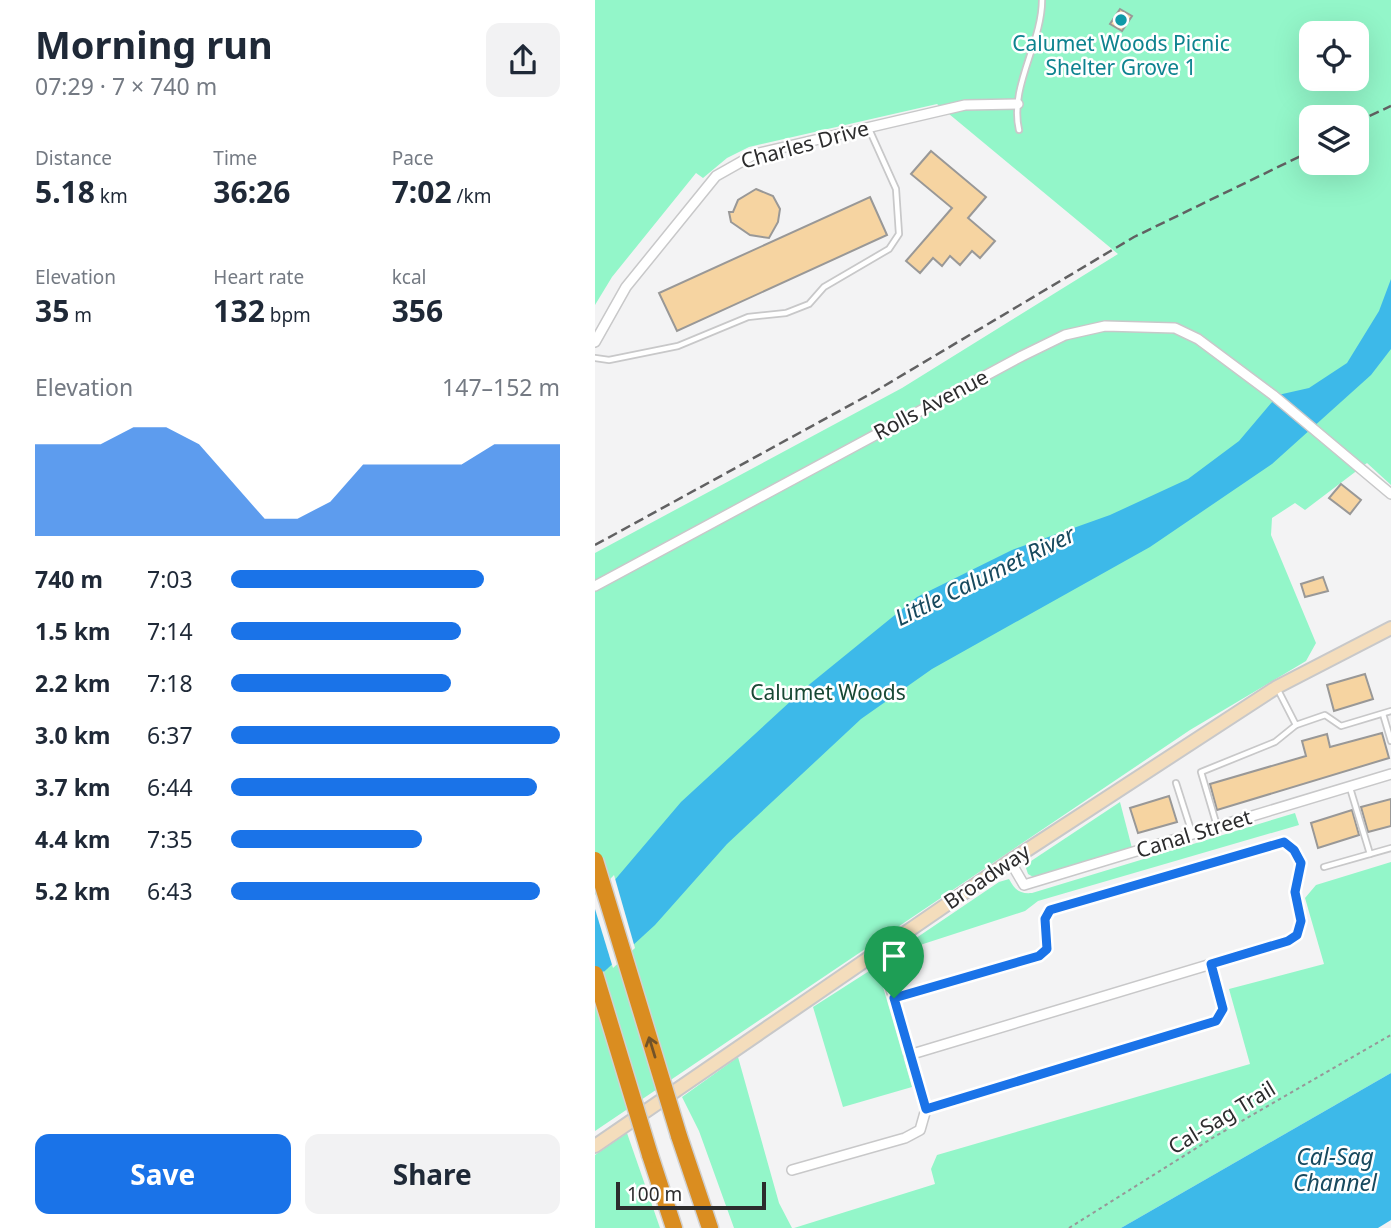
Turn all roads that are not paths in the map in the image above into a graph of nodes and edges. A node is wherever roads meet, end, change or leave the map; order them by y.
1 (1042, 0) edge
2 (1018, 104) junction
3 (868, 128) junction
4 (1019, 130) dead end
5 (595, 342) edge
6 (595, 358) edge
7 (1391, 494) edge
8 (595, 586) edge
9 (1390, 630) edge
10 (1277, 687) junction
11 (1391, 711) edge
12 (1383, 714) junction
13 (1296, 724) junction
14 (1391, 741) edge
15 (1391, 774) edge
16 (1176, 783) dead end
17 (1349, 787) junction
18 (1217, 827) junction
19 (1192, 834) junction
20 (1391, 848) edge
21 (1370, 854) junction
22 (595, 860) edge
23 (1010, 861) junction
24 (1324, 867) dead end
25 (877, 951) junction
26 (1211, 964) junction
27 (595, 974) edge
28 (894, 998) junction
29 (909, 1055) junction
30 (926, 1109) junction
31 (595, 1146) edge
32 (792, 1170) dead end
33 (674, 1228) edge
34 (710, 1228) edge

1 - 2 lane
2 - 3 street, Charles Drive
2 - 4 lane
3 - 5 street, Charles Drive
3 - 6 lane
7 - 8 street, Rolls Avenue
9 - 10 street, Broadway
10 - 13 lane
10 - 23 street, Broadway
11 - 12 lane
12 - 13 lane
12 - 14 lane
13 - 18 lane
15 - 17 street, Canal Street
16 - 19 lane
17 - 18 street, Canal Street
17 - 21 lane
18 - 19 street, Canal Street
19 - 23 street, Canal Street
20 - 21 lane
21 - 24 lane
34 -> 22 highway, bridge
23 - 25 street, Broadway
25 - 28 street
25 - 31 street, Broadway
26 - 28 street
26 - 29 street
26 - 30 street
27 - 33 highway, bridge
28 - 29 street
29 - 30 street
30 - 32 street

